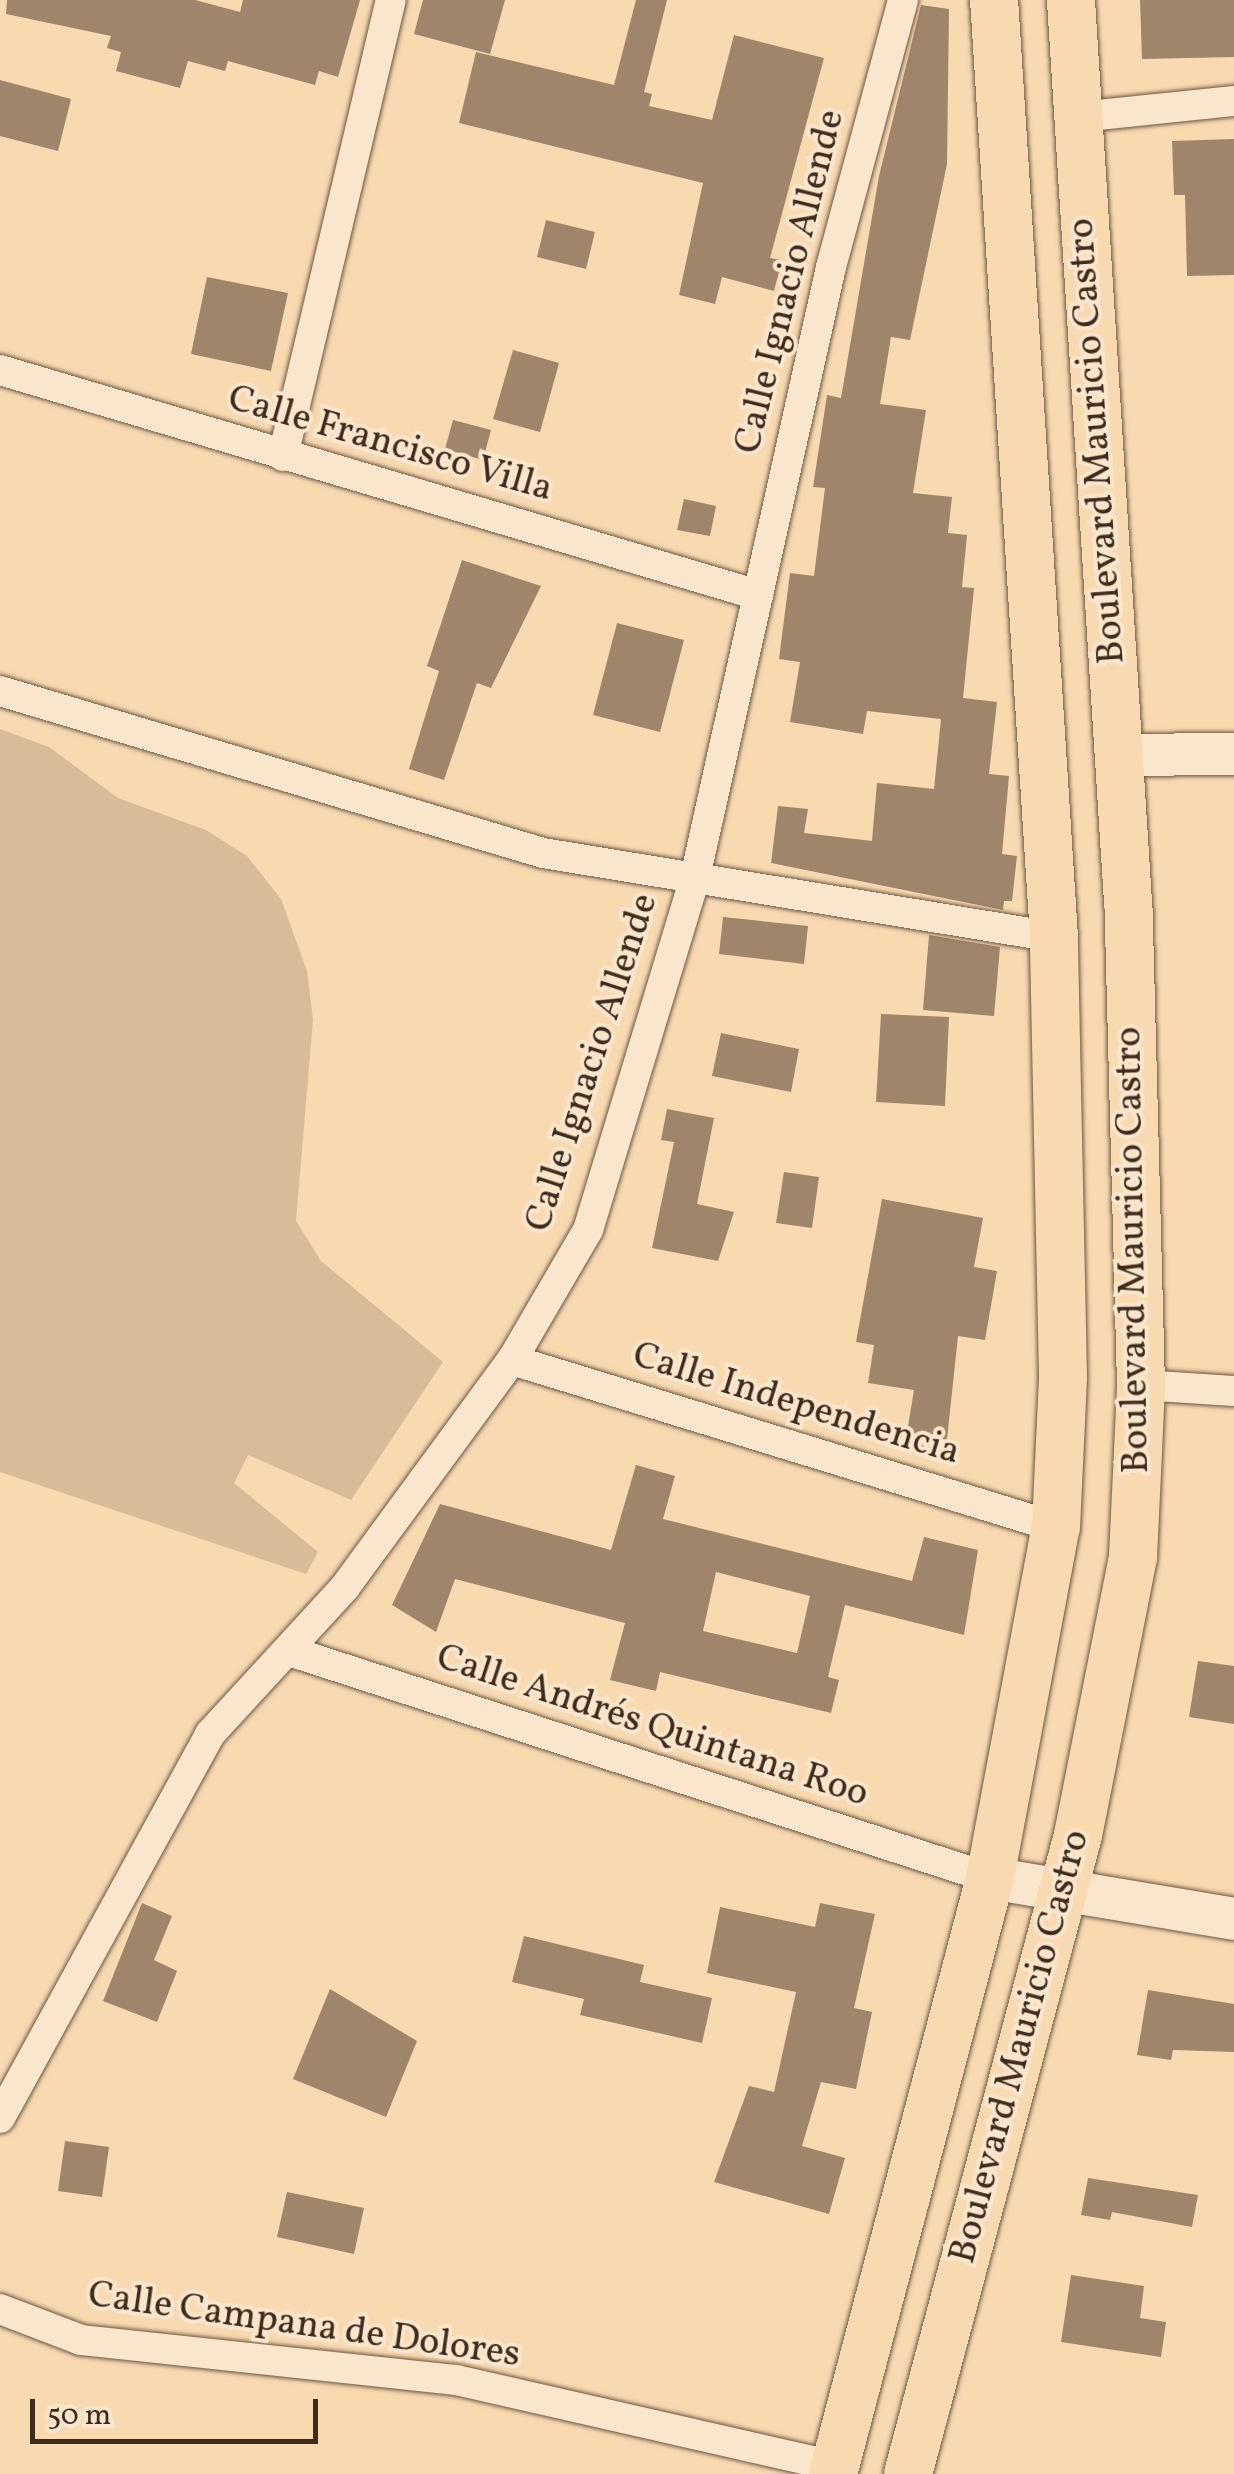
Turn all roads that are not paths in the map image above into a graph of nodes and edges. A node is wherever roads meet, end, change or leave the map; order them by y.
1 (391, 0) edge
2 (902, 0) edge
3 (994, 0) edge
4 (1071, 0) edge
5 (1234, 101) edge
6 (1079, 117) junction
7 (0, 370) edge
8 (283, 456) junction
9 (758, 596) junction
10 (0, 691) edge
11 (1234, 754) edge
12 (1118, 755) junction
13 (694, 882) junction
14 (1054, 937) junction
15 (512, 1360) junction
16 (1141, 1385) junction
17 (1234, 1391) edge
18 (1056, 1527) junction
19 (289, 1651) junction
20 (990, 1878) junction
21 (1062, 1895) junction
22 (1234, 1919) edge
23 (0, 2118) edge
24 (0, 2309) edge
25 (834, 2470) edge
26 (908, 2474) edge

1 - 8 street
2 - 9 street, Calle Ignacio Allende
3 - 14 main road, Boulevard Mauricio Castro
4 - 6 main road, Boulevard Mauricio Castro
5 - 6 street
6 - 12 main road, Boulevard Mauricio Castro
7 - 8 street, Calle Francisco Villa
8 - 9 street, Calle Francisco Villa
9 - 13 street, Calle Ignacio Allende
10 - 13 street
11 - 12 main road
12 - 16 main road, Boulevard Mauricio Castro
13 - 14 street
13 - 15 street, Calle Ignacio Allende
14 - 18 main road, Boulevard Mauricio Castro
15 - 18 street, Calle Independencia
15 - 19 street, Calle Ignacio Allende
16 - 17 street
16 - 21 main road, Boulevard Mauricio Castro
18 - 20 main road, Boulevard Mauricio Castro
19 - 20 street, Calle Andrés Quintana Roo
19 - 23 street, Calle Ignacio Allende
20 - 21 main road
20 - 25 main road, Boulevard Mauricio Castro
21 - 22 main road
21 - 26 main road, Boulevard Mauricio Castro
24 - 25 street, Calle Campana de Dolores

